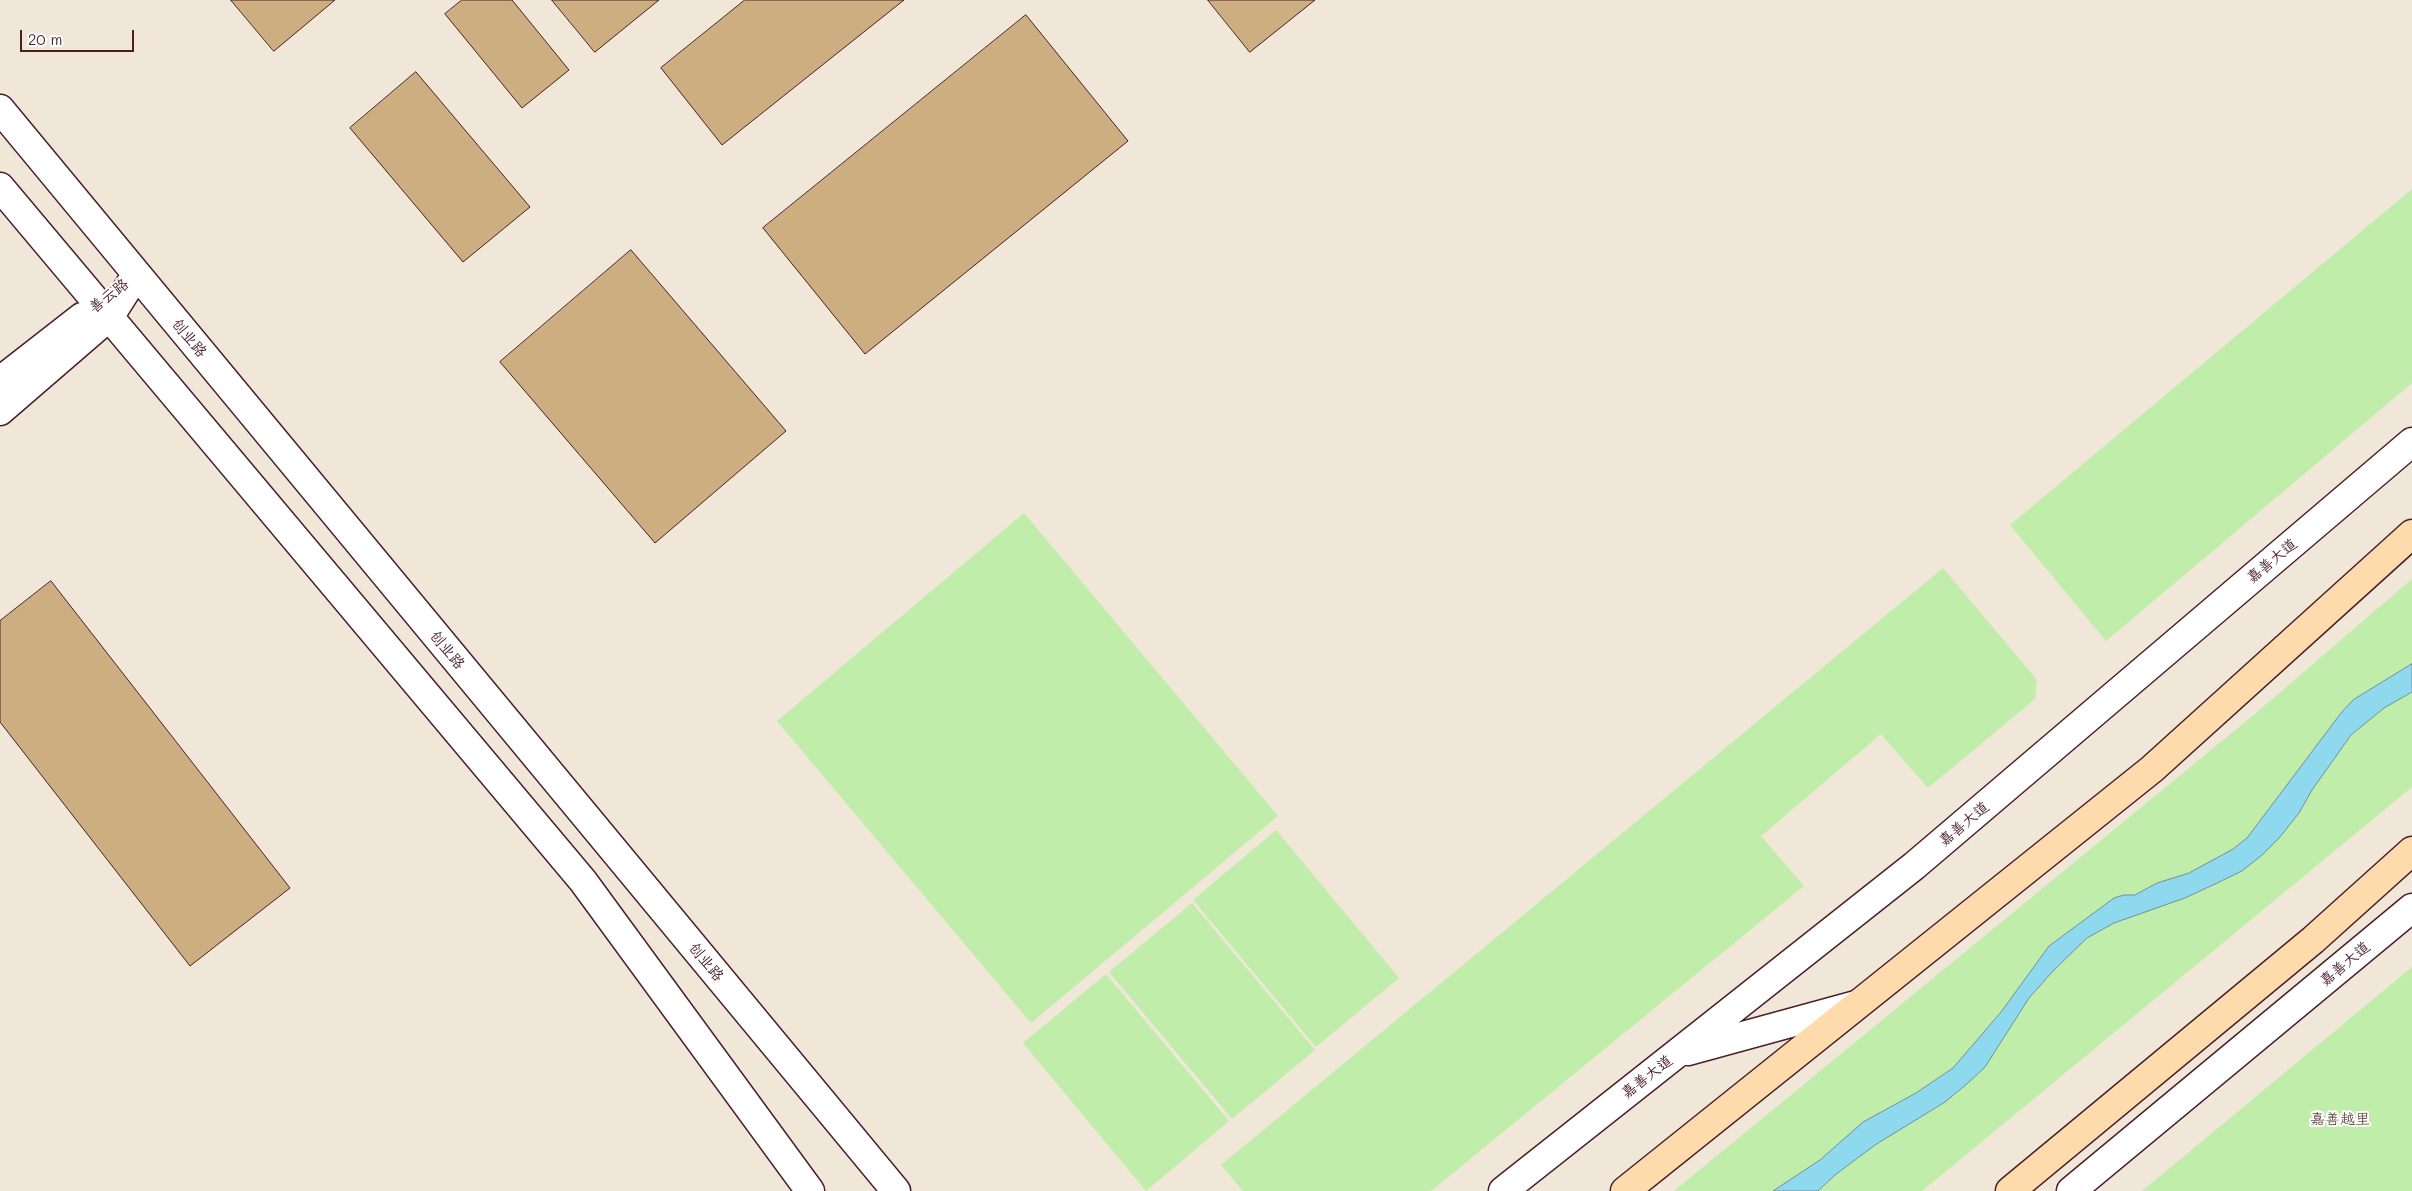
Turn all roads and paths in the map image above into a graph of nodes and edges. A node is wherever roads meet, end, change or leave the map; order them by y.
1 (0, 108) edge
2 (0, 187) edge
3 (136, 275) junction
4 (105, 309) junction
5 (0, 381) edge
6 (0, 411) edge
7 (2412, 442) edge
8 (2412, 534) edge
9 (2412, 851) edge
10 (2412, 908) edge
11 (1856, 1006) junction
12 (1676, 1054) junction
13 (810, 1191) edge
14 (896, 1191) edge
15 (1503, 1191) edge
16 (1625, 1191) edge
17 (2010, 1191) edge
18 (2071, 1191) edge

1 - 3 street, 创业路
2 - 4 street
3 - 4 street, 善云路
3 - 14 street, 创业路
4 - 5 street, 善云路
4 - 6 street, 善云路
4 - 13 street
7 - 12 street, 嘉善大道
8 - 11 main road
9 - 17 main road
10 - 18 street, 嘉善大道
11 - 12 street
11 - 16 main road
12 - 15 street, 嘉善大道

